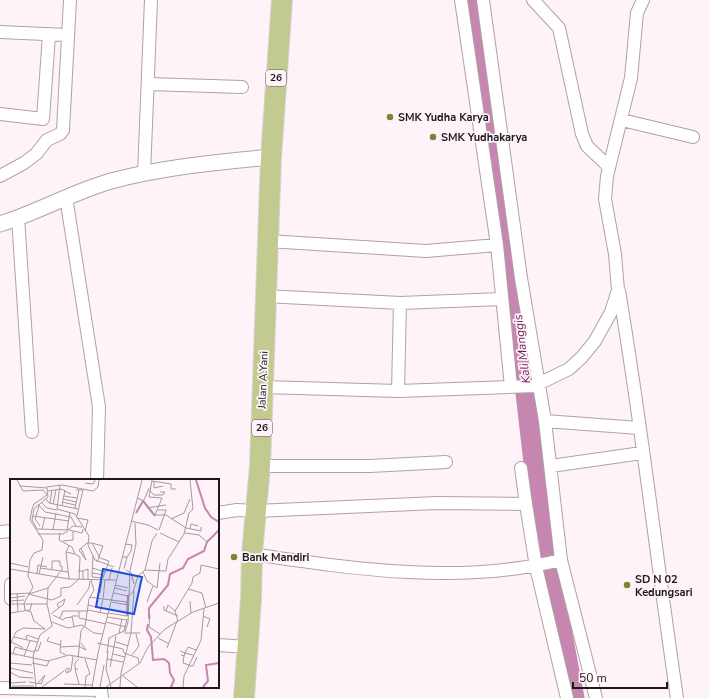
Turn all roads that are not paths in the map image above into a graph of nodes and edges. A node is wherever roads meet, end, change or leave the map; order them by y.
1 (70, 0) edge
2 (151, 0) edge
3 (282, 0) edge
4 (461, 0) edge
5 (484, 0) edge
6 (533, 0) edge
7 (643, 0) edge
8 (0, 32) edge
9 (49, 35) junction
10 (67, 35) junction
11 (148, 84) junction
12 (242, 87) dead end
13 (0, 114) edge
14 (43, 119) junction
15 (622, 120) junction
16 (692, 137) dead end
17 (47, 140) junction
18 (271, 157) junction
19 (608, 166) junction
20 (144, 174) junction
21 (0, 176) edge
22 (66, 197) junction
23 (18, 217) junction
24 (0, 224) edge
25 (268, 241) junction
26 (497, 245) junction
27 (618, 290) junction
28 (265, 296) junction
29 (502, 299) junction
30 (400, 303) junction
31 (264, 386) junction
32 (536, 386) junction
33 (514, 387) junction
34 (398, 391) junction
35 (545, 421) junction
36 (639, 428) junction
37 (32, 432) dead end
38 (642, 452) junction
39 (446, 462) dead end
40 (260, 466) junction
41 (551, 466) junction
42 (521, 468) dead end
43 (97, 479) edge
44 (526, 504) junction
45 (255, 511) junction
46 (219, 513) edge
47 (10, 531) edge
48 (0, 532) edge
49 (252, 554) junction
50 (560, 560) junction
51 (537, 567) junction
52 (219, 645) edge
53 (247, 647) junction
54 (0, 688) edge
55 (10, 688) edge
56 (42, 688) edge
57 (101, 692) edge
58 (244, 698) edge
59 (567, 698) edge
60 (596, 698) edge
61 (675, 698) edge

1 - 10 street
2 - 11 street
3 - 18 highway, 26
4 - 26 street
5 - 32 street
6 - 19 street
7 - 15 street
8 - 9 street
9 - 10 street
9 - 14 street
10 - 17 street
11 - 12 street
11 - 20 street
13 - 14 street
14 - 17 street
15 - 16 street
15 - 19 street
17 - 21 street
18 - 20 street
18 - 25 highway, Jalan A.Yani / 26
19 - 27 street
20 - 22 street
22 - 23 street
22 - 43 street
23 - 24 street
23 - 37 street
25 - 26 street
25 - 28 highway, Jalan A.Yani / 26
26 - 29 street
27 - 32 street
27 - 36 street
28 - 30 street
28 - 31 highway, Jalan A.Yani / 26
29 - 30 street
29 - 33 street
30 - 34 street
31 - 34 street
31 - 40 highway, Jalan A.Yani / 26
32 - 33 street
32 - 35 street
33 - 34 street
35 - 36 street
35 - 41 street
36 - 38 street
38 - 41 street
38 - 61 street
39 - 40 street
40 - 45 highway, Jalan A.Yani / 26
41 - 50 street
42 - 44 street
44 - 45 street
44 - 51 street
45 - 46 street
45 - 49 highway, Jalan A.Yani / 26
47 - 48 street
49 - 51 street
49 - 53 highway, Jalan A.Yani / 26
50 - 51 street
50 - 60 street
51 - 59 street
52 - 53 street
53 - 58 highway, Jalan A.Yani / 26
54 - 55 street
56 - 57 street

